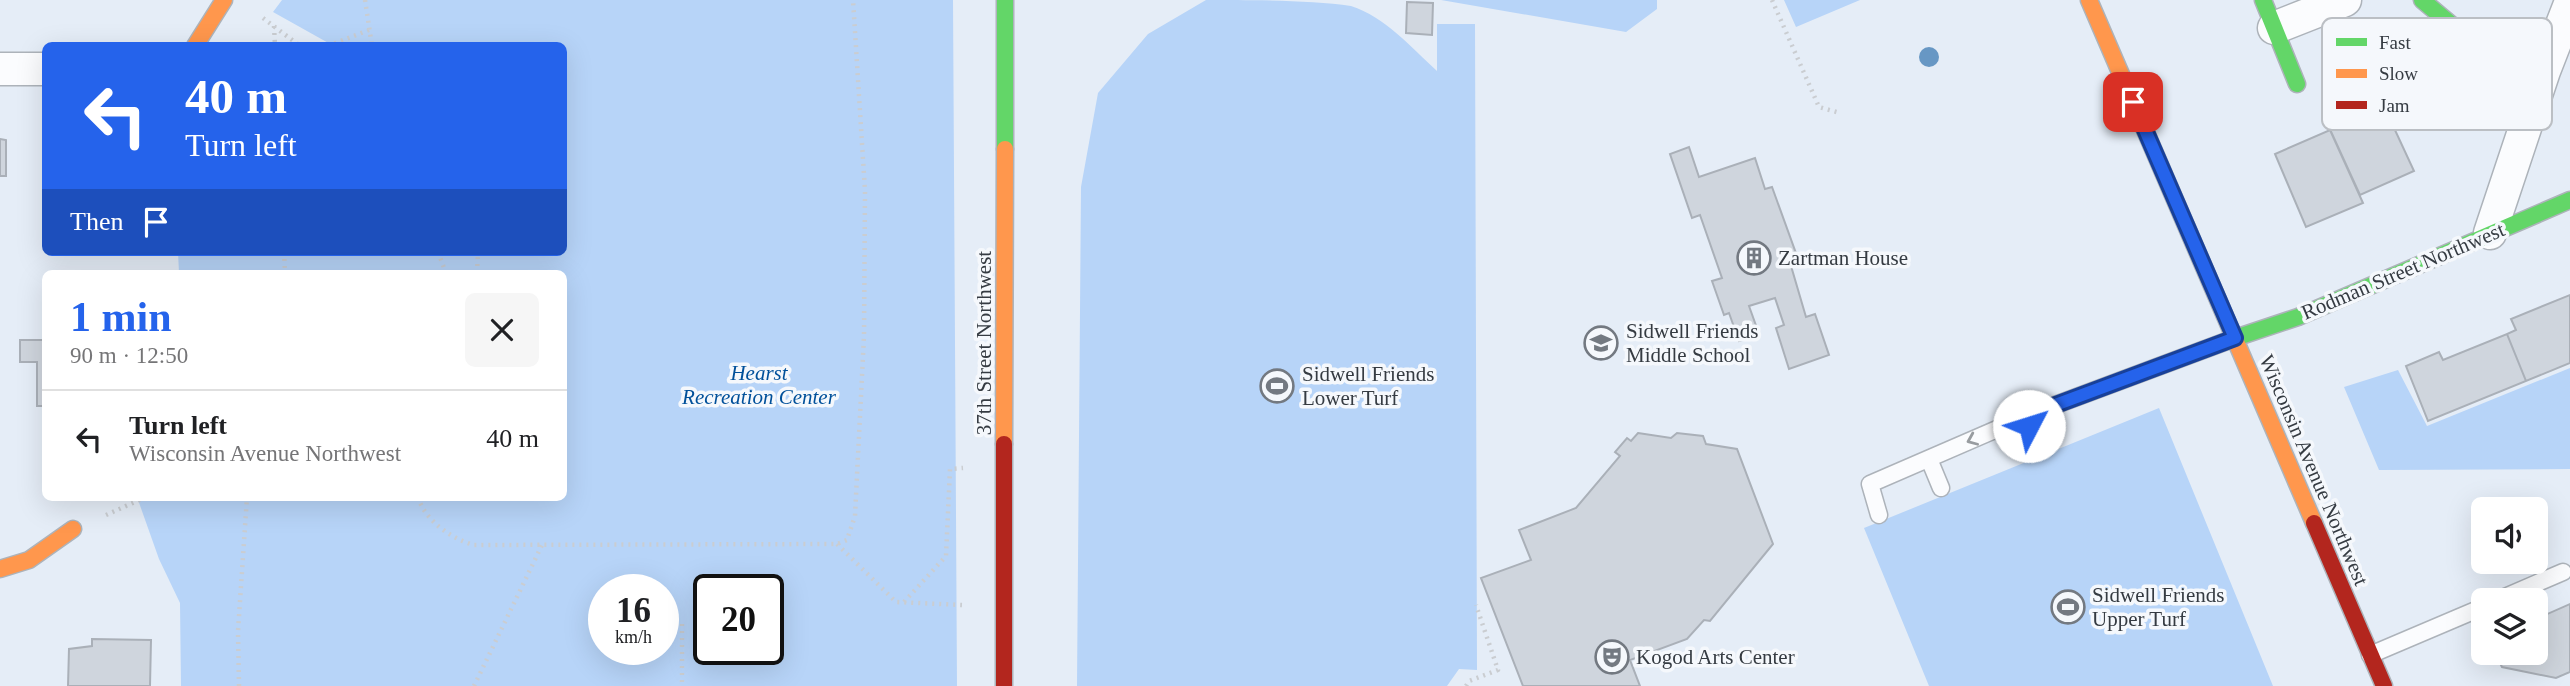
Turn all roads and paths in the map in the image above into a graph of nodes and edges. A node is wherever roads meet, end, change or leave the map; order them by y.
1 (224, 0) edge
2 (365, 0) edge
3 (853, 0) edge
4 (1005, 0) edge
5 (1772, 0) edge
6 (2089, 0) edge
7 (2344, 0) edge
8 (2422, 0) edge
9 (2570, 4) edge
10 (2268, 14) edge
11 (263, 18) dead end
12 (2443, 18) edge
13 (274, 26) junction
14 (369, 30) junction
15 (198, 42) edge
16 (275, 42) edge
17 (295, 42) edge
18 (338, 42) edge
19 (371, 42) edge
20 (2552, 50) edge
21 (0, 69) edge
22 (42, 69) edge
23 (2297, 84) dead end
24 (1840, 113) dead end
25 (2524, 130) edge
26 (2570, 200) edge
27 (2490, 233) junction
28 (2235, 338) junction
29 (2034, 413) junction
30 (2027, 452) dead end
31 (1929, 459) junction
32 (963, 468) dead end
33 (1941, 488) dead end
34 (247, 501) edge
35 (421, 501) edge
36 (1879, 515) dead end
37 (74, 529) dead end
38 (837, 544) junction
39 (542, 545) junction
40 (0, 569) edge
41 (2563, 572) dead end
42 (2526, 588) edge
43 (904, 602) junction
44 (962, 605) dead end
45 (1476, 605) dead end
46 (2471, 612) edge
47 (681, 624) dead end
48 (2370, 655) junction
49 (239, 686) edge
50 (474, 686) edge
51 (682, 686) edge
52 (1004, 686) edge
53 (1466, 686) edge
54 (2384, 686) edge

1 - 15 street
2 - 14 path
3 - 38 path
4 - 52 street, 37th Street Northwest
5 - 24 path
6 - 28 street, Wisconsin Avenue Northwest
7 - 10 street
8 - 12 street
9 - 20 street
10 - 23 street
11 - 13 path
13 - 16 path
13 - 17 path
14 - 18 path
14 - 19 path
21 - 22 street
25 - 27 street
26 - 27 street, Rodman Street Northwest
27 - 28 street, Rodman Street Northwest
28 - 29 lane
28 - 48 street, Wisconsin Avenue Northwest
29 - 30 lane
29 -> 31 lane
31 - 33 lane
31 - 36 lane
32 - 43 path
34 - 49 path
35 - 39 path
37 - 40 street
38 - 39 path
38 - 43 path
39 - 50 path
41 - 42 lane
43 - 44 path
45 - 53 path
46 - 48 lane
47 - 51 path
48 - 54 street, Wisconsin Avenue Northwest

